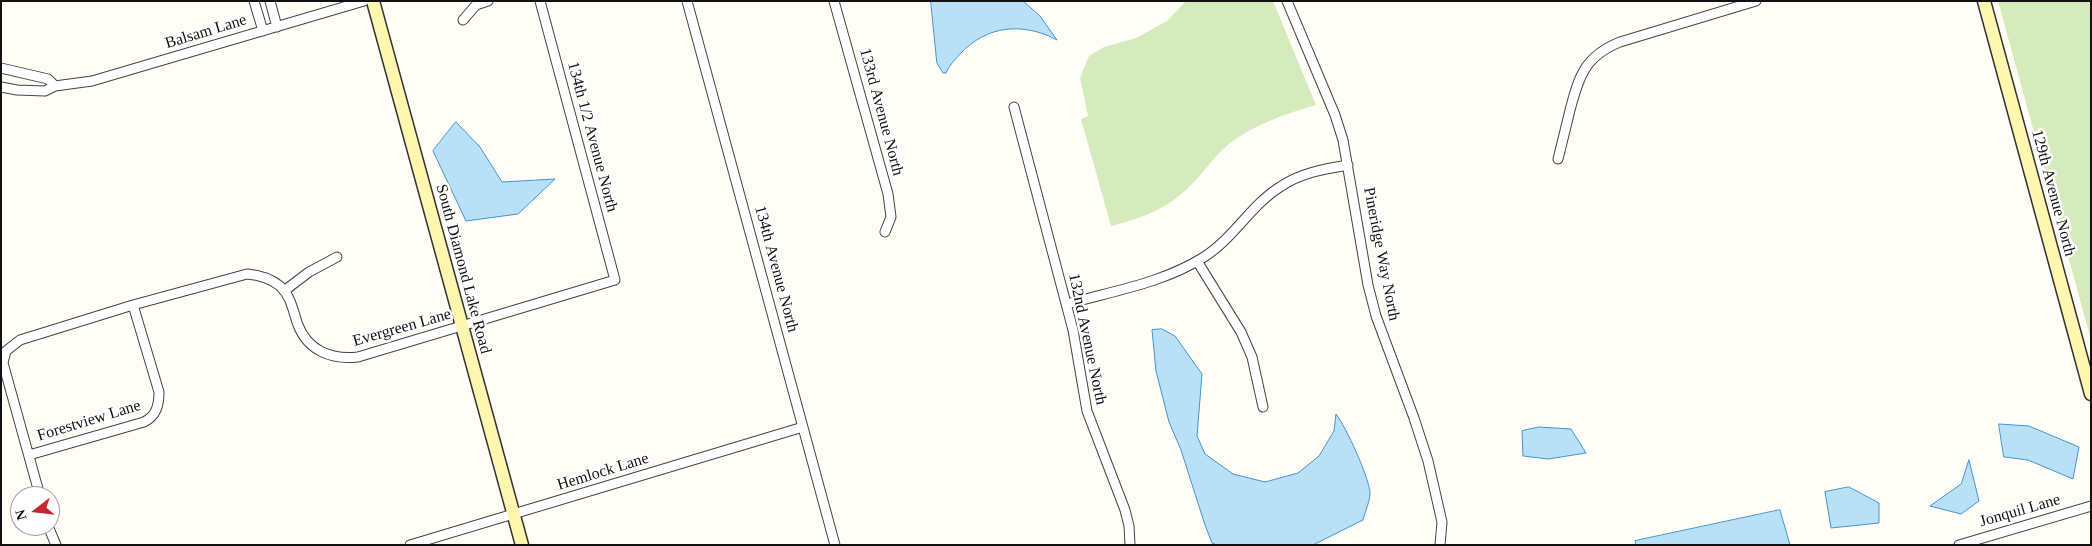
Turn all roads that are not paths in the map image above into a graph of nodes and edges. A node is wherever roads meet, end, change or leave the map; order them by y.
1 (254, 1) edge
2 (270, 1) edge
3 (364, 1) edge
4 (373, 1) edge
5 (488, 1) edge
6 (540, 1) edge
7 (687, 1) edge
8 (834, 1) edge
9 (1287, 1) edge
10 (1756, 1) edge
11 (1984, 1) edge
12 (463, 20) dead end
13 (277, 27) junction
14 (263, 31) junction
15 (1, 68) edge
16 (55, 86) junction
17 (1, 87) edge
18 (1014, 107) dead end
19 (1558, 159) dead end
20 (1348, 165) junction
21 (885, 232) dead end
22 (337, 257) dead end
23 (1197, 261) junction
24 (615, 280) joint
25 (284, 291) junction
26 (1067, 304) junction
27 (134, 305) junction
28 (462, 326) junction
29 (2091, 394) edge
30 (1263, 407) dead end
31 (803, 427) junction
32 (29, 455) junction
33 (37, 486) edge
34 (2091, 506) edge
35 (514, 514) junction
36 (410, 545) edge
37 (522, 545) edge
38 (835, 545) edge
39 (1130, 545) edge
40 (1440, 545) edge
41 (1958, 545) edge

1 - 14 street
2 - 13 street
3 - 13 street, Balsam Lane
4 - 28 street, South Diamond Lake Road
5 - 12 street
6 - 24 street, 134th 1/2 Avenue North
7 - 31 street, 134th Avenue North
8 - 21 street, 133rd Avenue North
9 - 20 street, Pineridge Way North
10 - 19 street
11 - 29 street, 129th Avenue North
13 - 14 street, Balsam Lane
14 - 16 street, Balsam Lane
15 - 16 street
16 - 17 street, Balsam Lane
18 - 26 street, 132nd Avenue North
20 - 23 street
20 - 40 street, Pineridge Way North
22 - 25 street
23 - 26 street
23 - 30 street
24 - 28 street, Evergreen Lane
25 - 27 street, Evergreen Lane
25 - 28 street, Evergreen Lane
26 - 39 street, 132nd Avenue North
27 - 32 street, Evergreen Lane
27 - 32 street, Forestview Lane
28 - 35 street, South Diamond Lake Road
31 - 35 street, Hemlock Lane
31 - 38 street, 134th Avenue North
32 - 33 street
34 - 41 street, Jonquil Lane
35 - 36 street, Hemlock Lane
35 - 37 street, South Diamond Lake Road

